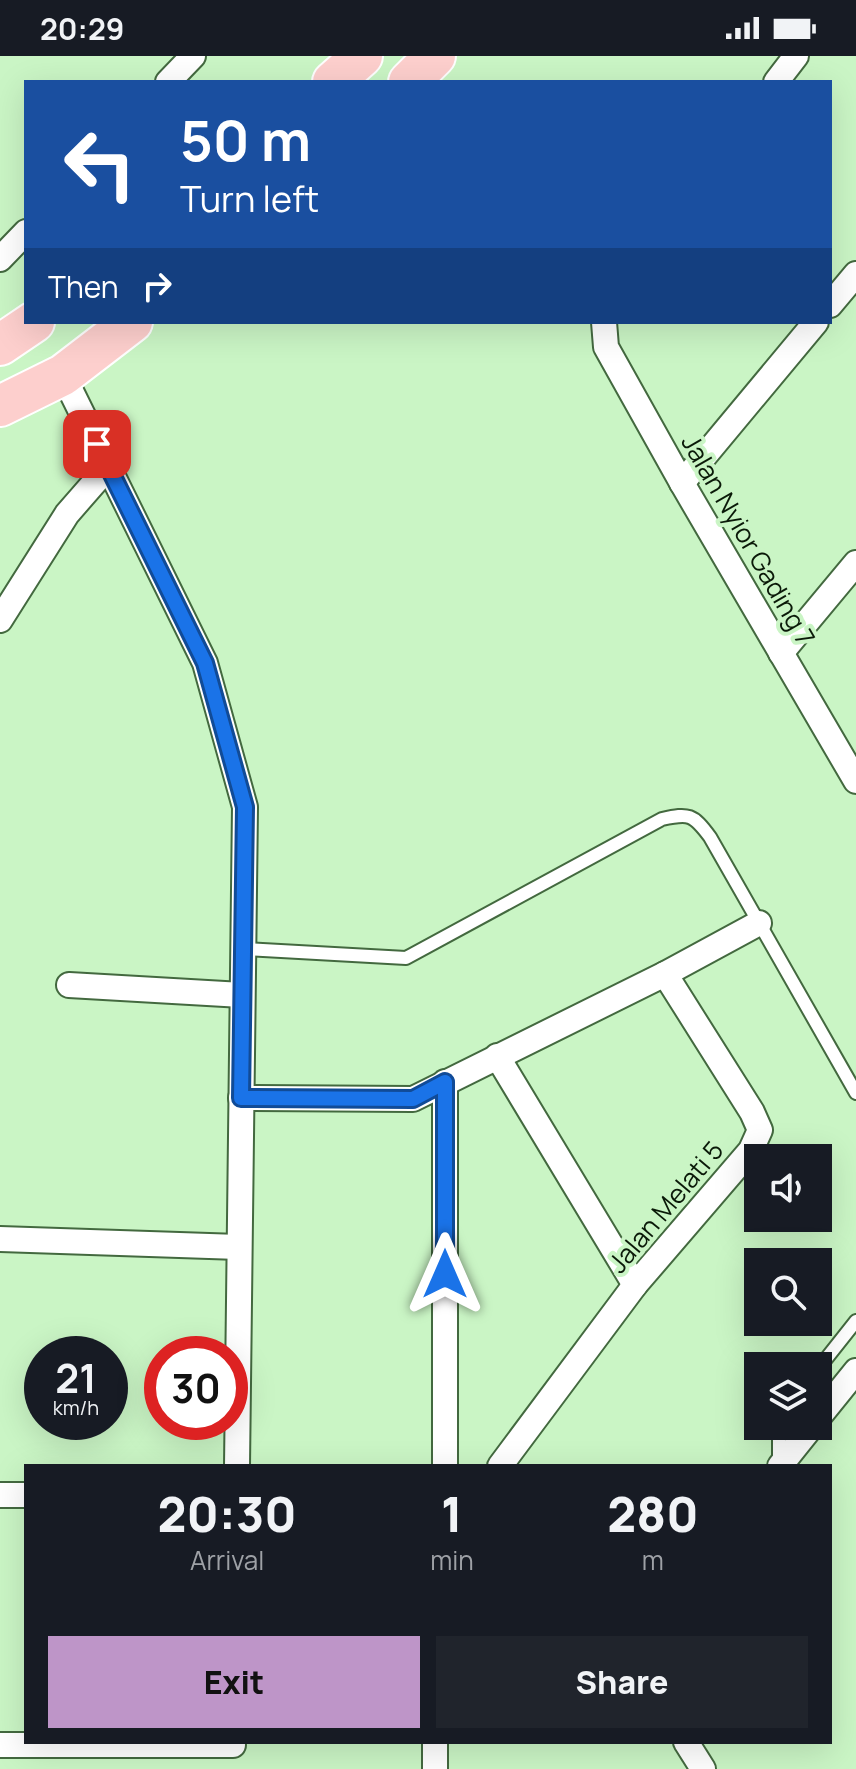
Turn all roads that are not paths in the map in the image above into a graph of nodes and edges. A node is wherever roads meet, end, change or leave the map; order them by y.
1 (193, 56) edge
2 (362, 56) edge
3 (435, 56) edge
4 (796, 56) edge
5 (170, 80) edge
6 (335, 80) edge
7 (411, 80) edge
8 (778, 80) edge
9 (24, 234) edge
10 (0, 259) edge
11 (856, 274) edge
12 (832, 303) edge
13 (31, 324) edge
14 (129, 324) edge
15 (604, 324) edge
16 (814, 324) edge
17 (0, 345) edge
18 (63, 375) junction
19 (0, 406) edge
20 (108, 467) junction
21 (682, 483) junction
22 (856, 563) edge
23 (0, 620) edge
24 (781, 653) junction
25 (856, 781) edge
26 (759, 923) junction
27 (243, 949) junction
28 (665, 974) junction
29 (69, 985) dead end
30 (242, 995) junction
31 (497, 1056) junction
32 (445, 1082) junction
33 (856, 1093) edge
34 (241, 1098) junction
35 (0, 1239) edge
36 (239, 1247) junction
37 (635, 1285) junction
38 (856, 1321) edge
39 (831, 1352) edge
40 (856, 1371) edge
41 (832, 1401) edge
42 (779, 1440) edge
43 (801, 1440) edge
44 (237, 1464) edge
45 (445, 1464) edge
46 (501, 1464) edge
47 (780, 1464) edge
48 (782, 1464) edge
49 (0, 1495) edge
50 (24, 1495) edge
51 (435, 1744) edge
52 (687, 1744) edge
53 (0, 1745) edge
54 (233, 1752) edge
55 (435, 1769) edge
56 (703, 1769) edge

1 - 5 street
2 - 6 main road
3 - 7 main road
4 - 8 street
9 - 10 street
11 - 12 street
13 - 17 main road
14 - 18 main road
15 - 21 street, Jalan Nyior Gading 7
16 - 21 street
18 - 19 main road
18 - 20 street
20 - 23 street
20 - 27 street
21 - 24 street, Jalan Nyior Gading 7
22 - 24 street
24 - 25 street, Jalan Nyior Gading 7
26 - 27 lane
26 - 28 street
26 - 33 lane
27 - 30 street
28 - 31 street
28 - 37 street, Jalan Melati 5
29 - 30 street
30 - 34 street
31 - 32 street
31 - 37 street
32 - 34 street
32 - 45 street
34 - 36 street
35 - 36 street
36 - 44 street
37 - 46 street, Jalan Melati 5
38 - 39 lane
40 - 41 street
42 - 47 lane
43 - 48 street
49 - 50 street
51 - 55 street
52 - 56 street
53 - 54 street

